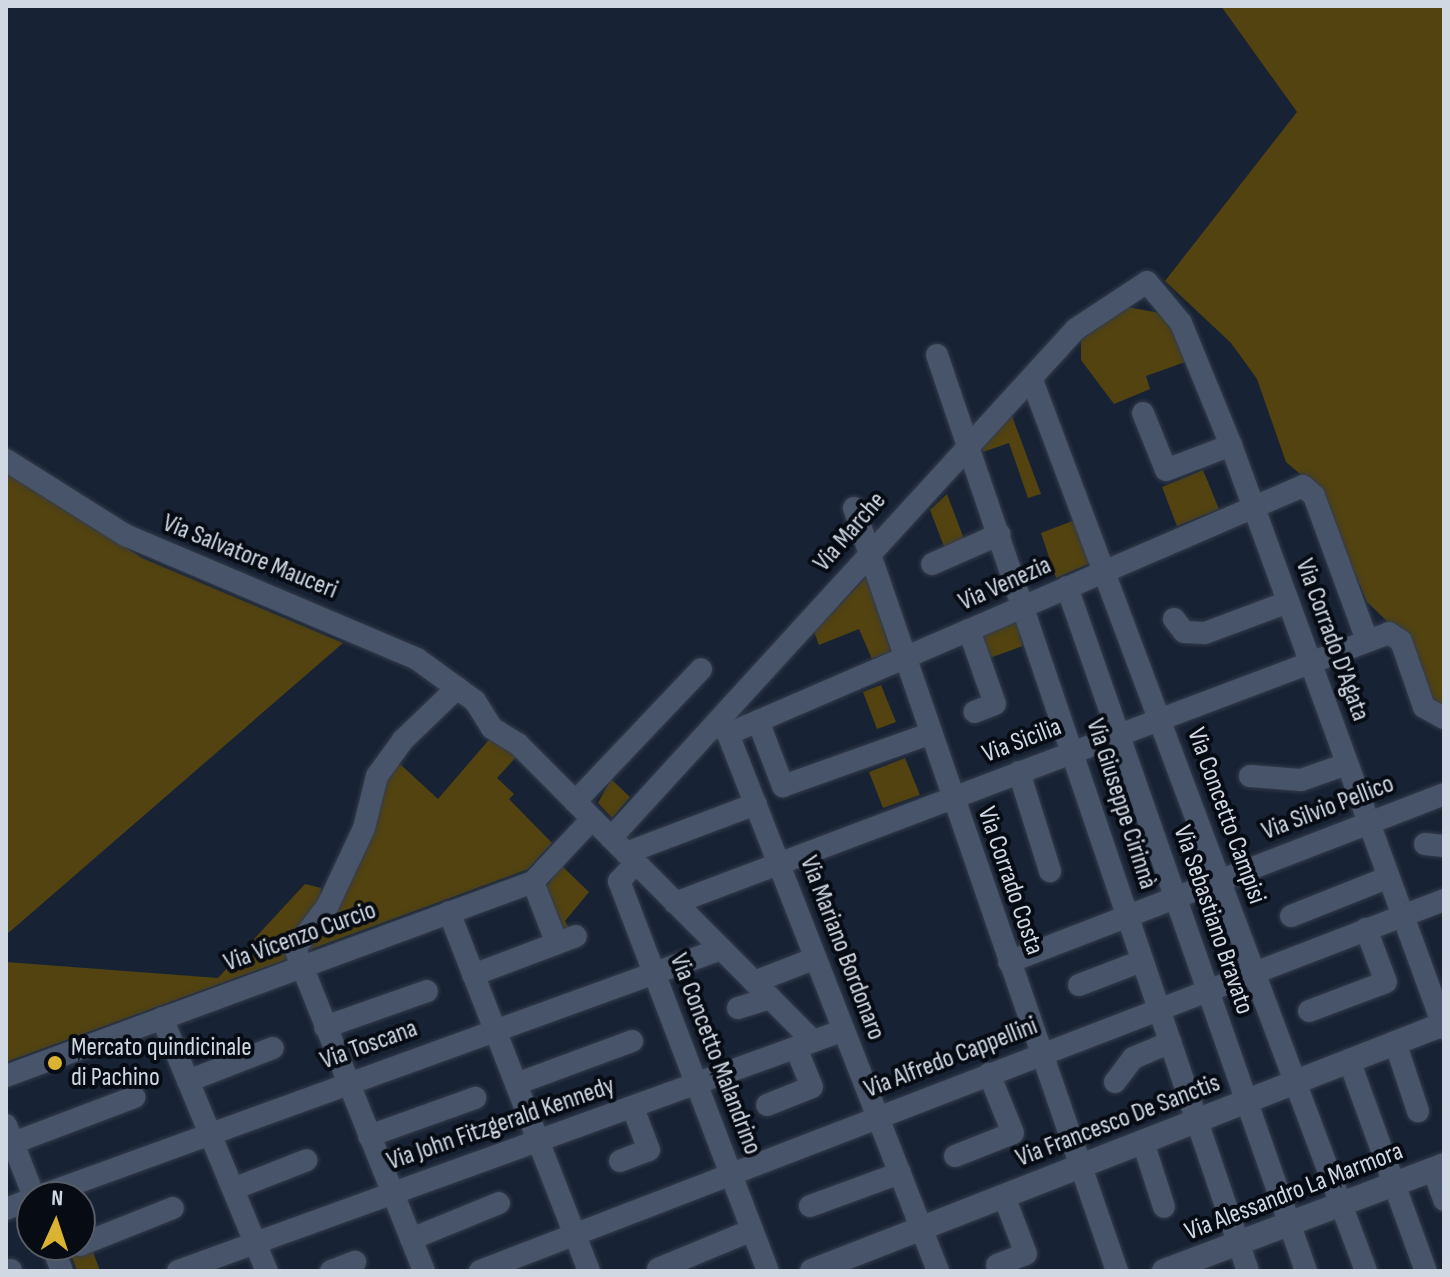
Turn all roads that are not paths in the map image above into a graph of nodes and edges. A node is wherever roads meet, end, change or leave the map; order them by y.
1 (1147, 282) joint
2 (937, 355) dead end
3 (1032, 380) junction
4 (1143, 413) dead end
5 (1231, 445) junction
6 (968, 447) junction
7 (6, 460) edge
8 (1253, 507) junction
9 (854, 508) dead end
10 (1000, 534) junction
11 (867, 556) junction
12 (932, 564) dead end
13 (1106, 571) junction
14 (1067, 587) junction
15 (1288, 602) junction
16 (1025, 606) junction
17 (1174, 619) dead end
18 (969, 630) junction
19 (1367, 640) junction
20 (903, 658) junction
21 (1309, 660) junction
22 (701, 669) dead end
23 (466, 695) junction
24 (974, 712) dead end
25 (1160, 718) junction
26 (1444, 718) edge
27 (758, 721) junction
28 (722, 728) junction
29 (929, 734) junction
30 (1118, 734) junction
31 (1074, 751) junction
32 (1347, 764) junction
33 (1019, 772) junction
34 (1250, 776) dead end
35 (1444, 794) edge
36 (951, 798) junction
37 (575, 802) junction
38 (756, 804) junction
39 (592, 819) junction
40 (1368, 821) junction
41 (625, 851) junction
42 (779, 865) junction
43 (1050, 871) dead end
44 (1389, 877) junction
45 (1219, 881) junction
46 (533, 882) junction
47 (1176, 898) junction
48 (1444, 900) edge
49 (675, 903) junction
50 (449, 912) junction
51 (1129, 916) junction
52 (1291, 916) dead end
53 (1403, 916) junction
54 (1366, 929) junction
55 (721, 949) junction
56 (816, 958) junction
57 (1142, 961) junction
58 (1009, 962) junction
59 (300, 967) junction
60 (1254, 972) junction
61 (654, 974) junction
62 (473, 975) junction
63 (1079, 985) dead end
64 (762, 990) junction
65 (1208, 990) junction
66 (427, 991) dead end
67 (738, 1008) dead end
68 (1158, 1009) junction
69 (1309, 1011) dead end
70 (162, 1018) junction
71 (1444, 1025) edge
72 (325, 1027) junction
73 (494, 1029) junction
74 (844, 1030) junction
75 (632, 1041) dead end
76 (1171, 1042) junction
77 (1395, 1042) junction
78 (805, 1044) junction
79 (273, 1048) dead end
80 (1039, 1054) junction
81 (1349, 1060) junction
82 (989, 1074) junction
83 (6, 1076) edge
84 (188, 1081) junction
85 (347, 1082) junction
86 (1115, 1082) dead end
87 (1295, 1083) junction
88 (516, 1084) junction
89 (696, 1084) junction
90 (135, 1097) dead end
91 (475, 1098) dead end
92 (1245, 1102) junction
93 (767, 1105) dead end
94 (633, 1108) junction
95 (1418, 1111) dead end
96 (877, 1117) junction
97 (1198, 1120) junction
98 (209, 1132) junction
99 (9, 1134) edge
100 (369, 1136) junction
101 (538, 1142) junction
102 (1143, 1142) junction
103 (955, 1156) dead end
104 (307, 1160) dead end
105 (620, 1161) dead end
106 (1079, 1166) junction
107 (1438, 1167) edge
108 (900, 1173) junction
109 (732, 1174) junction
110 (27, 1181) edge
111 (79, 1181) edge
112 (1395, 1183) junction
113 (233, 1189) junction
114 (391, 1192) junction
115 (1004, 1196) junction
116 (1444, 1200) edge
117 (499, 1203) dead end
118 (1341, 1203) junction
119 (810, 1206) dead end
120 (1164, 1207) dead end
121 (173, 1208) dead end
122 (1290, 1223) junction
123 (921, 1228) junction
124 (752, 1230) junction
125 (574, 1234) junction
126 (96, 1239) edge
127 (411, 1239) junction
128 (255, 1241) junction
129 (1239, 1243) junction
130 (355, 1262) dead end
131 (997, 1265) dead end
132 (658, 1269) edge
133 (178, 1271) edge
134 (267, 1271) edge
135 (331, 1271) edge
136 (424, 1271) edge
137 (480, 1271) edge
138 (589, 1271) edge
139 (768, 1271) edge
140 (812, 1271) edge
141 (938, 1271) edge
142 (1117, 1271) edge
143 (1164, 1271) edge
144 (1248, 1271) edge
145 (1306, 1271) edge
146 (1366, 1271) edge
147 (1426, 1271) edge

1 - 3 street, Via Marche
1 - 5 street, Via Corrado D'Agata
2 - 6 street, Via Giuseppe Cirinnà
3 - 6 street, Via Marche
3 - 13 street, Via Concetto Campisi
4 - 5 street
5 - 8 street, Via Corrado D'Agata
6 - 10 street, Via Giuseppe Cirinnà
6 - 11 street, Via Marche
7 - 23 street, Via Salvatore Mauceri
8 - 13 street, Via Venezia
8 - 15 street, Via Corrado D'Agata
8 - 19 street, Via Venezia
9 - 11 street, Via Corrado Costa
10 - 12 street
10 - 16 street, Via Giuseppe Cirinnà
11 - 20 street, Via Corrado Costa
11 - 28 street, Via Marche
13 - 14 street, Via Venezia
13 - 25 street, Via Concetto Campisi
14 - 16 street, Via Venezia
14 - 30 street, Via Sebastiano Bravato
15 - 17 street
15 - 21 street, Via Corrado D'Agata
16 - 18 street, Via Venezia
16 - 31 street, Via Giuseppe Cirinnà
18 - 20 street, Via Venezia
18 - 24 street
19 - 21 street, Via Sicilia
19 - 26 street, Via Sicilia
20 - 27 street, Via Venezia
20 - 29 street, Via Corrado Costa
21 - 25 street, Via Sicilia
21 - 32 street, Via Corrado D'Agata
22 - 37 street
23 - 37 street, Via Salvatore Mauceri
23 - 59 street
25 - 30 street, Via Sicilia
25 - 45 street, Via Concetto Campisi
27 - 28 street, Via Venezia
27 - 29 street
28 - 38 street, Via Mariano Bordonaro
28 - 41 street, Via Marche
29 - 36 street, Via Corrado Costa
30 - 31 street, Via Sicilia
30 - 47 street, Via Sebastiano Bravato
31 - 33 street, Via Sicilia
31 - 51 street, Via Giuseppe Cirinnà
32 - 34 street
32 - 40 street, Via Corrado D'Agata
33 - 36 street, Via Sicilia
33 - 43 street
35 - 40 street, Via Silvio Pellico
36 - 42 street, Via Sicilia
36 - 58 street, Via Corrado Costa
37 - 39 street
38 - 41 street
38 - 42 street, Via Mariano Bordonaro
39 - 41 street
39 - 46 street, Via Vicenzo Curcio
40 - 44 street, Via Corrado D'Agata
40 - 45 street, Via Silvio Pellico
41 - 49 street
41 - 61 street, Via Concetto Malandrino
42 - 49 street, Via Sicilia
42 - 56 street, Via Mariano Bordonaro
44 - 52 street
44 - 53 street, Via Corrado D'Agata
45 - 47 street, Via Silvio Pellico
45 - 60 street, Via Concetto Campisi
46 - 50 street, Via Vicenzo Curcio
46 - 62 street
47 - 51 street, Via Silvio Pellico
47 - 65 street, Via Sebastiano Bravato
48 - 53 street, Via Alfredo Cappellini
49 - 55 street
50 - 59 street, Via Vicenzo Curcio
50 - 62 street
51 - 57 street, Via Giuseppe Cirinnà
51 - 58 street, Via Silvio Pellico
53 - 54 street, Via Alfredo Cappellini
53 - 71 street, Via Corrado D'Agata
54 - 60 street, Via Alfredo Cappellini
54 - 69 street
55 - 61 street, Via Toscana
55 - 64 street
56 - 64 street
56 - 74 street, Via Mariano Bordonaro
57 - 63 street
57 - 68 street, Via Giuseppe Cirinnà
58 - 80 street, Via Corrado Costa
59 - 70 street, Via Vicenzo Curcio
59 - 72 street
60 - 65 street, Via Alfredo Cappellini
60 - 87 street, Via Concetto Campisi
61 - 73 street, Via Toscana
61 - 89 street, Via Concetto Malandrino
62 - 73 street
64 - 67 street
64 - 78 street
65 - 68 street, Via Alfredo Cappellini
65 - 92 street, Via Sebastiano Bravato
66 - 72 street
68 - 76 street, Via Giuseppe Cirinnà
68 - 80 street, Via Alfredo Cappellini
70 - 83 street, Via Vicenzo Curcio
70 - 84 street
71 - 77 street, Via Francesco De Sanctis
72 - 85 street
73 - 85 street, Via Toscana
73 - 88 street
74 - 78 street, Via John Fitzgerald Kennedy
74 - 96 street, Via Mariano Bordonaro
75 - 88 street
76 - 86 street
76 - 97 street, Via Giuseppe Cirinnà
77 - 81 street, Via Francesco De Sanctis
77 - 95 street
78 - 89 street, Via John Fitzgerald Kennedy
78 - 93 street
79 - 84 street
80 - 82 street, Via Alfredo Cappellini
80 - 106 street, Via Corrado Costa
81 - 87 street, Via Francesco De Sanctis
81 - 112 street
82 - 96 street, Via Alfredo Cappellini
82 - 103 street
84 - 98 street
85 - 98 street, Via Toscana
85 - 100 street
87 - 92 street, Via Francesco De Sanctis
87 - 118 street, Via Concetto Campisi
88 - 101 street
89 - 94 street, Via John Fitzgerald Kennedy
89 - 109 street, Via Concetto Malandrino
90 - 99 street
91 - 100 street
92 - 97 street, Via Francesco De Sanctis
92 - 122 street, Via Sebastiano Bravato
94 - 101 street, Via John Fitzgerald Kennedy
94 - 105 street
96 - 108 street, Via Mariano Bordonaro
96 - 109 street, Via Alfredo Cappellini
97 - 102 street, Via Francesco De Sanctis
97 - 129 street, Via Giuseppe Cirinnà
98 - 111 street, Via Toscana
98 - 113 street
99 - 110 street
100 - 114 street
101 - 114 street, Via John Fitzgerald Kennedy
101 - 125 street
102 - 106 street, Via Francesco De Sanctis
102 - 120 street
104 - 113 street
106 - 115 street, Via Francesco De Sanctis
106 - 142 street, Via Corrado Costa
107 - 112 street, Via Alessandro La Marmora
107 - 116 street
108 - 119 street
108 - 123 street, Via Mariano Bordonaro
109 - 124 street, Via Concetto Malandrino
109 - 125 street, Via Alfredo Cappellini
112 - 118 street, Via Alessandro La Marmora
112 - 147 street
113 - 128 street
114 - 127 street
114 - 128 street, Via John Fitzgerald Kennedy
115 - 123 street, Via Francesco De Sanctis
115 - 131 street
117 - 127 street
118 - 122 street, Via Alessandro La Marmora
118 - 146 street, Via Concetto Campisi
121 - 126 street
122 - 129 street, Via Alessandro La Marmora
122 - 145 street, Via Sebastiano Bravato
123 - 140 street, Via Francesco De Sanctis
123 - 141 street, Via Mariano Bordonaro
124 - 132 street
124 - 139 street, Via Concetto Malandrino
125 - 137 street, Via Alfredo Cappellini
125 - 138 street
127 - 136 street
128 - 133 street, Via John Fitzgerald Kennedy
128 - 134 street
129 - 143 street, Via Alessandro La Marmora
129 - 144 street, Via Giuseppe Cirinnà
130 - 135 street

